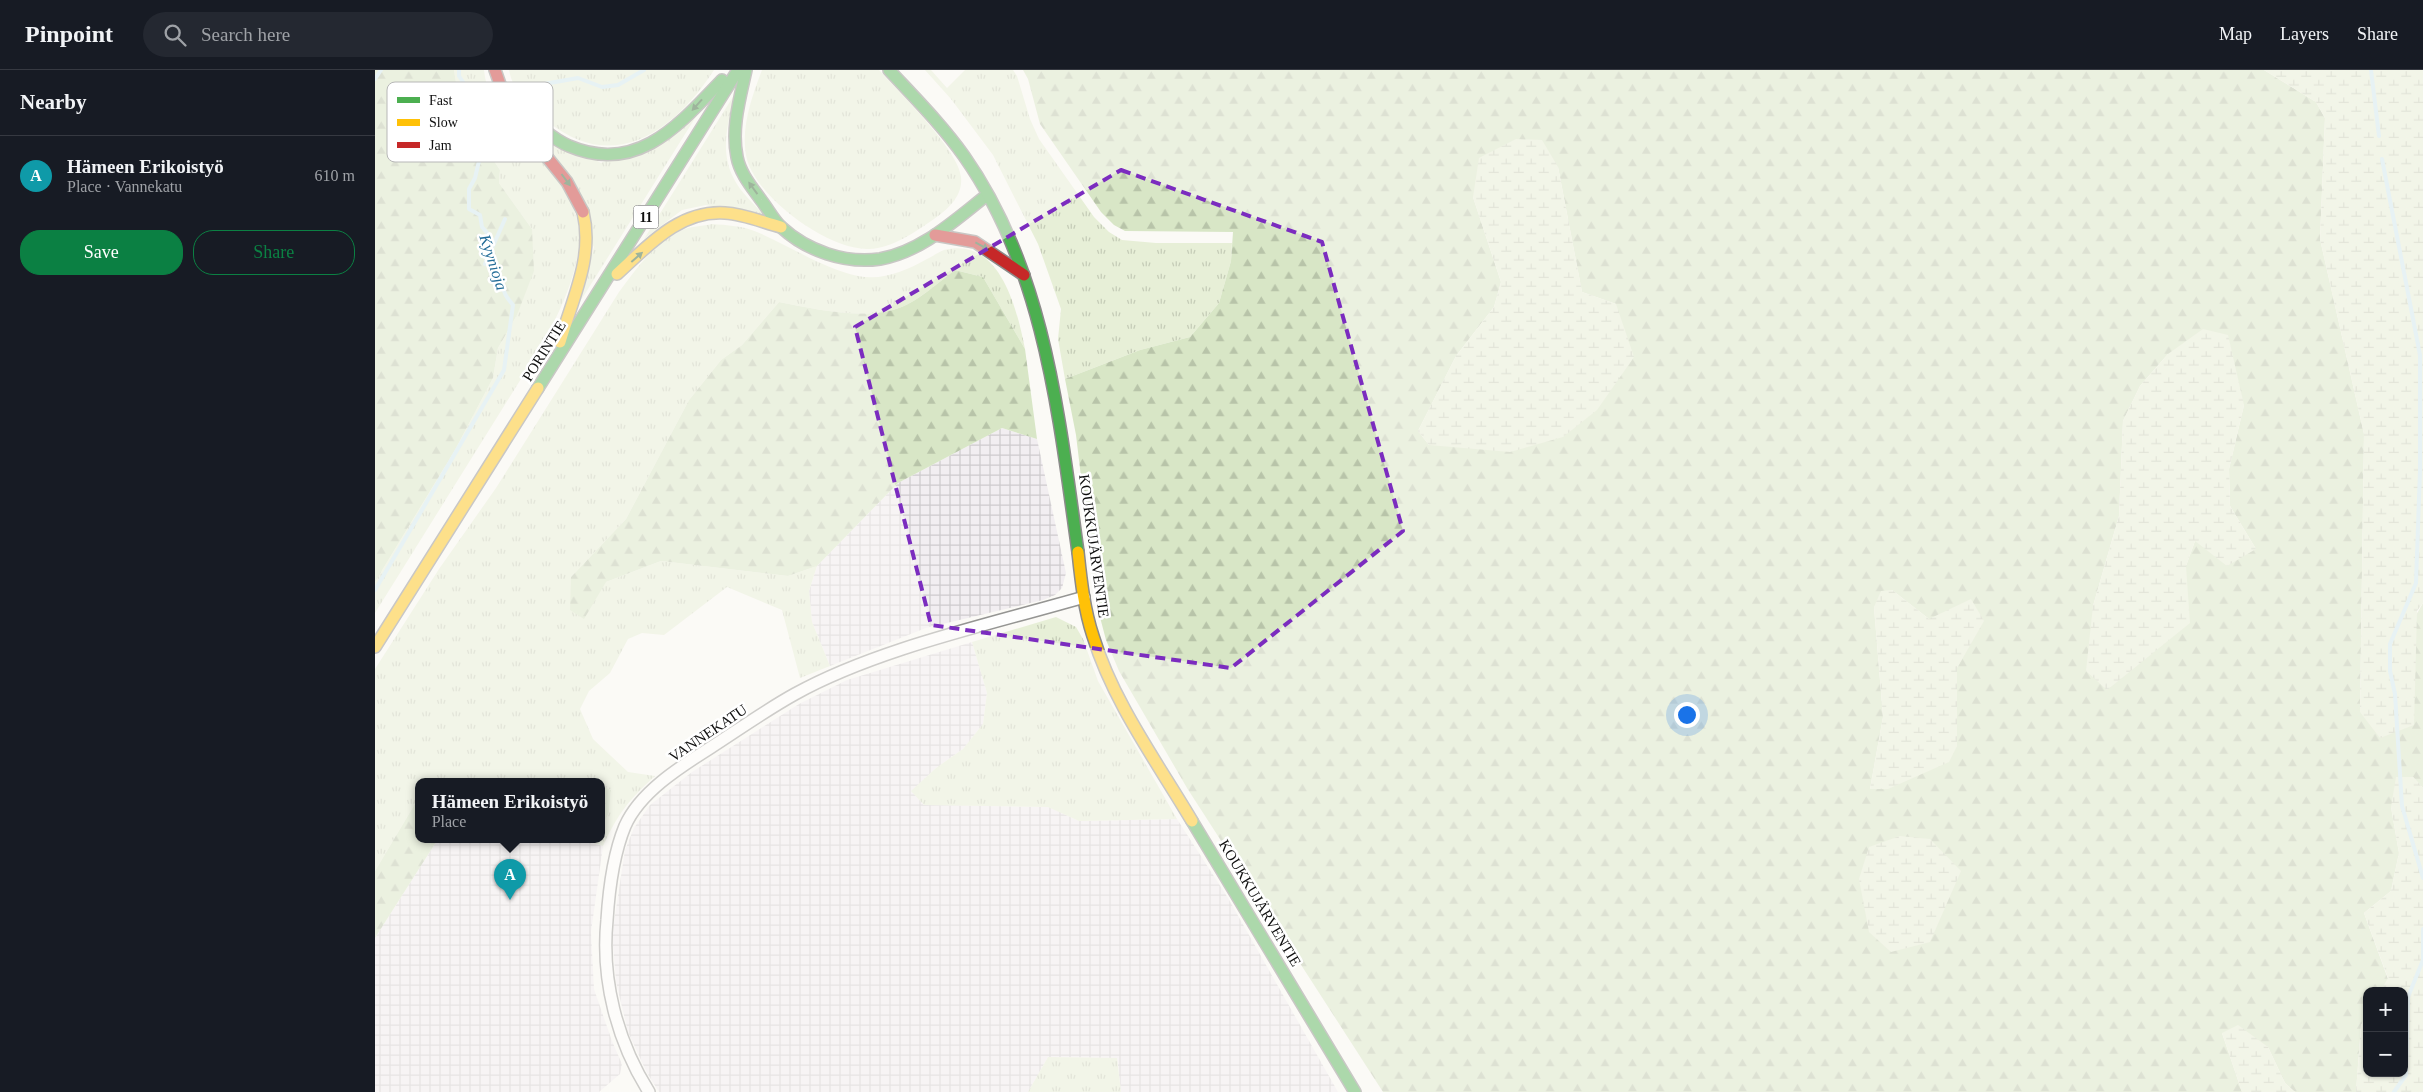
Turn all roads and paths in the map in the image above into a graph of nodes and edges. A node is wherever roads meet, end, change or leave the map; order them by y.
1 (495, 70) edge
2 (731, 70) edge
3 (738, 70) edge
4 (745, 70) edge
5 (889, 70) edge
6 (499, 82) edge
7 (553, 136) edge
8 (552, 162) edge
9 (987, 195) junction
10 (781, 228) junction
11 (935, 235) junction
12 (1024, 275) junction
13 (600, 289) junction
14 (554, 363) junction
15 (1084, 597) junction
16 (375, 647) edge
17 (649, 1092) edge
18 (1355, 1092) edge

1 - 6 main road
2 -> 7 main road
3 - 13 main road, PORINTIE / 11
10 -> 4 main road
5 - 9 main road, KOUKKUJÄRVENTIE
8 -> 14 main road
9 - 11 main road
9 - 12 main road, KOUKKUJÄRVENTIE
10 - 11 main road
13 -> 10 main road
11 -> 12 main road
12 - 15 main road, KOUKKUJÄRVENTIE
13 - 14 main road, PORINTIE / 11
14 - 16 main road, PORINTIE / 11
15 - 17 street, VANNEKATU
15 - 18 main road, KOUKKUJÄRVENTIE

